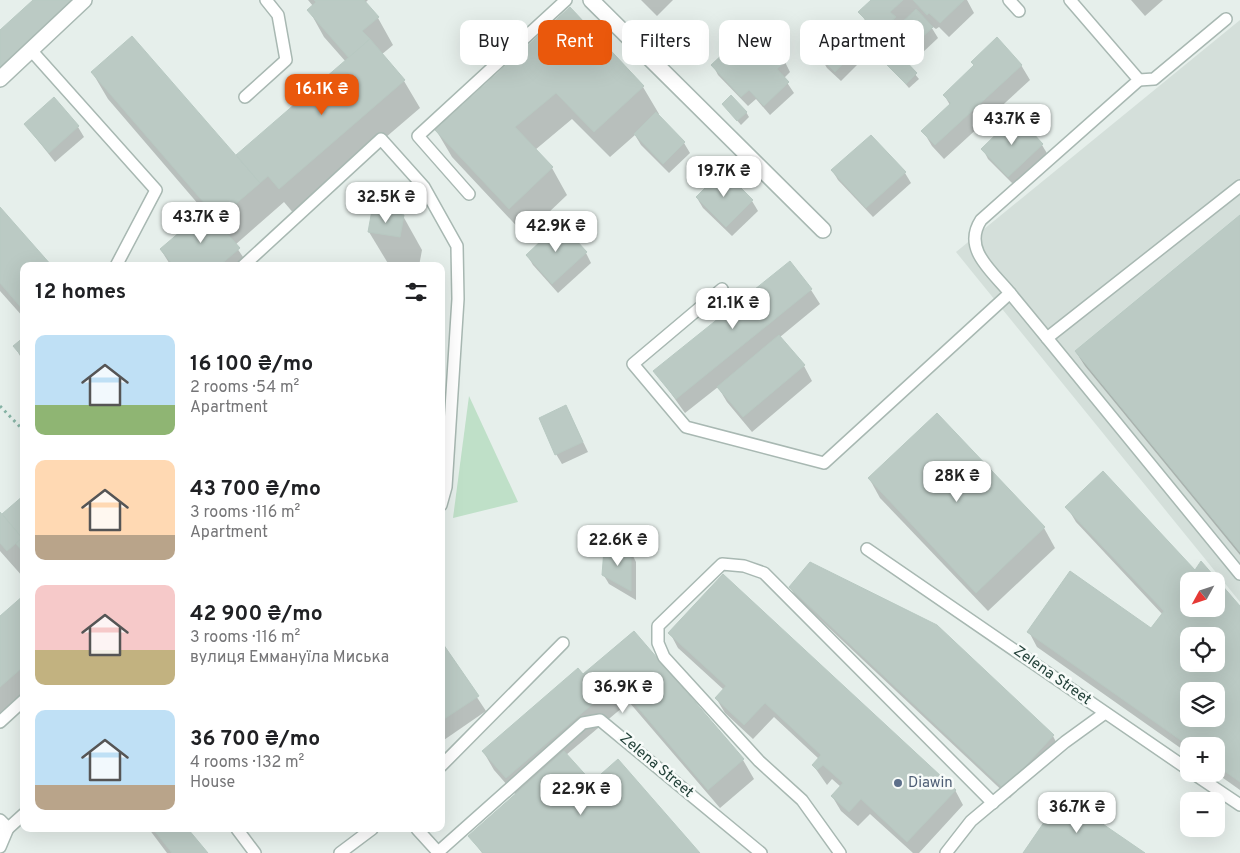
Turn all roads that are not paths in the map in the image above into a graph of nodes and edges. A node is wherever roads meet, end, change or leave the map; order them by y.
1 (84, 0) edge
2 (266, 0) edge
3 (566, 0) edge
4 (591, 0) edge
5 (1009, 0) edge
6 (1070, 0) edge
7 (1019, 11) dead end
8 (1226, 19) dead end
9 (30, 49) junction
10 (0, 79) edge
11 (1139, 80) junction
12 (245, 97) dead end
13 (1240, 186) edge
14 (469, 194) dead end
15 (823, 230) dead end
16 (118, 262) edge
17 (247, 262) edge
18 (722, 289) dead end
19 (1010, 294) junction
20 (1046, 338) junction
21 (445, 491) edge
22 (867, 549) dead end
23 (1240, 574) edge
24 (563, 642) dead end
25 (20, 704) edge
26 (1105, 713) junction
27 (0, 722) edge
28 (445, 762) edge
29 (1180, 764) edge
30 (1206, 782) edge
31 (993, 803) junction
32 (1240, 805) edge
33 (20, 818) edge
34 (0, 820) edge
35 (4, 832) edge
36 (238, 832) edge
37 (368, 832) edge
38 (420, 832) edge
39 (0, 847) edge
40 (437, 852) edge
41 (255, 853) edge
42 (340, 853) edge
43 (761, 853) edge
44 (840, 853) edge
45 (946, 853) edge

1 - 9 street
2 - 12 lane
3 - 14 lane
4 - 15 street
5 - 7 lane
6 - 11 lane
8 - 11 lane
9 - 10 street
9 - 16 lane
11 - 19 lane
13 - 20 lane
17 - 21 lane
18 - 19 lane
19 - 20 lane
20 - 23 lane
22 - 26 lane, Zelena Street
24 - 28 lane
25 - 27 lane
26 - 29 lane, Zelena Street
26 - 31 lane
30 - 32 lane
31 - 44 lane
31 - 45 lane
33 - 35 lane
34 - 35 lane
35 - 39 lane
36 - 41 lane
37 - 42 lane
38 - 40 lane
40 - 43 lane, Zelena Street

